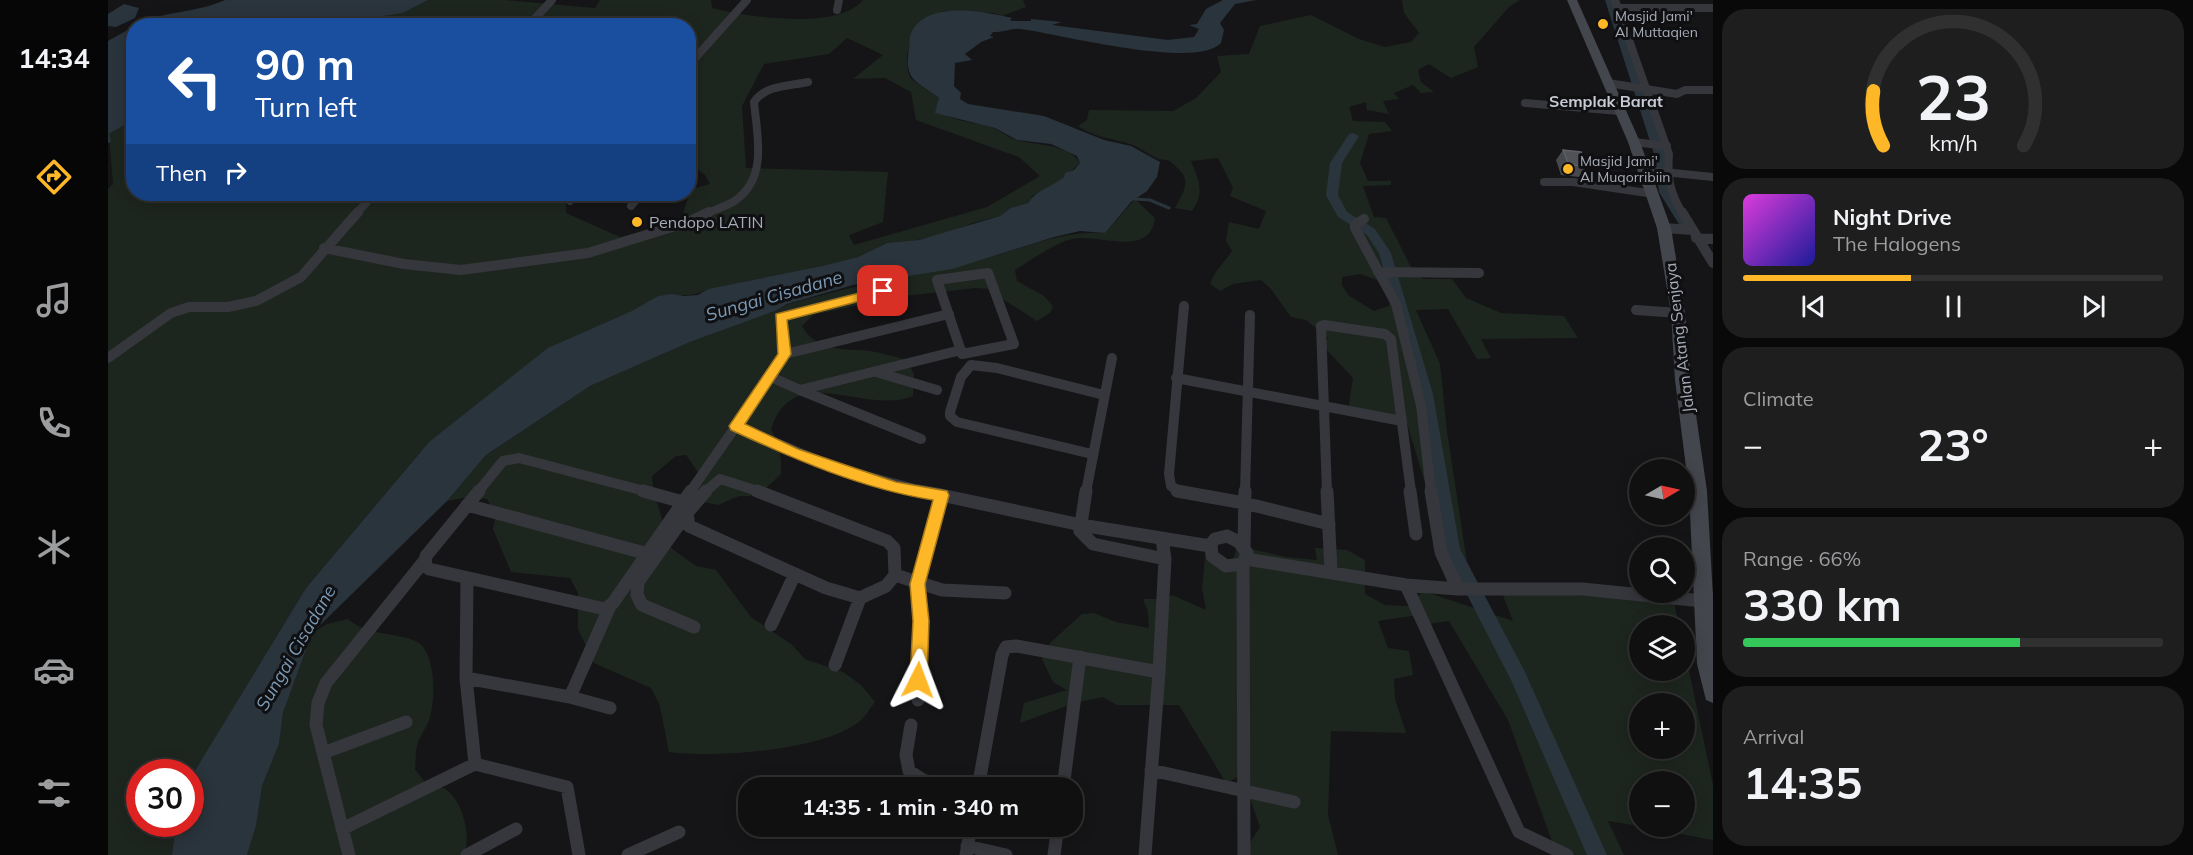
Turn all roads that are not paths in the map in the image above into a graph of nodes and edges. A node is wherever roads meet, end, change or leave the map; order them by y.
1 (552, 0) edge
2 (747, 0) edge
3 (839, 0) edge
4 (1572, 0) edge
5 (1616, 4) edge
6 (1713, 8) edge
7 (837, 10) dead end
8 (535, 18) edge
9 (696, 52) edge
10 (700, 53) junction
11 (696, 57) edge
12 (808, 82) dead end
13 (1608, 83) junction
14 (1646, 89) junction
15 (1713, 90) edge
16 (1525, 103) dead end
17 (1619, 111) junction
18 (1641, 143) junction
19 (1665, 146) junction
20 (1647, 170) junction
21 (1665, 173) junction
22 (1713, 177) edge
23 (1544, 182) dead end
24 (1654, 194) junction
25 (368, 201) edge
26 (635, 201) edge
27 (631, 206) dead end
28 (1359, 222) dead end
29 (1671, 229) junction
30 (1693, 232) junction
31 (1713, 239) edge
32 (324, 248) junction
33 (1712, 262) edge
34 (1380, 271) junction
35 (1479, 273) dead end
36 (883, 291) dead end
37 (1184, 306) dead end
38 (1636, 309) dead end
39 (1678, 313) junction
40 (949, 314) junction
41 (1250, 315) dead end
42 (961, 350) junction
43 (785, 354) junction
44 (108, 358) edge
45 (1112, 358) dead end
46 (876, 371) junction
47 (771, 377) junction
48 (1176, 378) junction
49 (800, 390) junction
50 (937, 390) dead end
51 (1248, 394) junction
52 (1104, 395) junction
53 (1325, 406) junction
54 (1402, 421) junction
55 (736, 426) junction
56 (921, 439) dead end
57 (1092, 454) junction
58 (941, 495) junction
59 (1245, 503) junction
60 (467, 505) junction
61 (686, 507) junction
62 (1329, 524) junction
63 (1081, 525) junction
64 (1416, 534) dead end
65 (1162, 539) junction
66 (1210, 546) junction
67 (648, 554) junction
68 (1244, 557) junction
69 (1165, 559) junction
70 (425, 560) junction
71 (1331, 571) junction
72 (795, 574) junction
73 (895, 575) junction
74 (467, 578) junction
75 (917, 584) junction
76 (1406, 585) junction
77 (1461, 589) junction
78 (1005, 593) dead end
79 (860, 598) junction
80 (1708, 599) edge
81 (610, 606) junction
82 (771, 625) dead end
83 (693, 627) dead end
84 (1080, 657) junction
85 (835, 665) dead end
86 (1159, 672) junction
87 (466, 678) junction
88 (1713, 693) edge
89 (570, 698) junction
90 (918, 700) dead end
91 (610, 708) dead end
92 (406, 722) dead end
93 (911, 725) dead end
94 (323, 753) junction
95 (475, 764) junction
96 (1151, 770) junction
97 (915, 777) edge
98 (980, 777) edge
99 (1064, 777) edge
100 (1245, 790) junction
101 (1294, 802) dead end
102 (342, 829) junction
103 (516, 829) dead end
104 (679, 832) dead end
105 (1056, 837) edge
106 (967, 850) edge
107 (349, 855) edge
108 (467, 855) edge
109 (579, 855) edge
110 (628, 855) edge
111 (1006, 855) edge
112 (1054, 855) edge
113 (1145, 855) edge
114 (1244, 855) edge
115 (1567, 855) edge

1 - 8 street
2 - 10 street
3 - 7 street
4 - 13 main road, Jalan Atang Senjaya
5 - 6 street
5 - 14 street
9 - 10 street
10 - 11 street
12 - 32 street
13 - 14 street
13 - 17 main road, Jalan Atang Senjaya
14 - 15 street
14 - 19 street
16 - 17 street
17 - 18 main road, Jalan Atang Senjaya
18 - 19 street
18 - 20 main road, Jalan Atang Senjaya
19 - 21 street
20 - 21 street
20 - 24 main road, Jalan Atang Senjaya
21 - 22 street
21 - 30 street
23 - 24 street
24 - 29 main road, Jalan Atang Senjaya
25 - 32 street
26 - 27 street
28 - 34 street
29 - 30 street
29 - 39 main road, Jalan Atang Senjaya
30 - 31 street
30 - 33 street
32 - 44 street
34 - 35 street
34 - 77 street
36 - 43 street
37 - 48 street
38 - 39 street
39 - 80 main road, Jalan Atang Senjaya
40 - 42 street
40 - 42 street
40 - 43 street
41 - 51 street
42 - 46 street
43 - 47 street
45 - 52 street
46 - 49 street
46 - 50 street
47 - 49 street
47 - 55 street
48 - 51 street
48 - 59 street
49 - 56 street
51 - 53 street
51 - 59 street
52 - 57 street
52 - 57 street
53 - 54 street
53 - 54 street
53 - 62 street
54 - 64 street
55 - 58 street
55 - 61 street
57 - 63 street
58 - 63 street
58 - 75 street
59 - 62 street
59 - 68 street
60 - 61 street
60 - 67 street
60 - 70 street
61 - 67 street
61 - 72 street
61 - 73 street
61 - 83 street
62 - 71 street
63 - 65 street
63 - 69 street
65 - 66 street
65 - 69 street
66 - 68 street
66 - 68 street
67 - 81 street
68 - 71 street
68 - 100 street
69 - 86 street
70 - 74 street
70 - 94 street
71 - 76 street
72 - 79 street
72 - 82 street
73 - 75 street
73 - 79 street
74 - 81 street
74 - 87 street
75 - 78 street
75 - 90 street
76 - 77 street
76 - 115 street
77 - 80 street
79 - 85 street
80 - 88 main road, Jalan Atang Senjaya
81 - 89 street
84 - 86 street
84 - 98 street
84 - 99 street
86 - 96 street
87 - 89 street
87 - 95 street
89 - 91 street
92 - 94 street
93 - 97 street
94 - 102 street
95 - 102 street
95 - 109 street
96 - 100 street
96 - 113 street
100 - 101 street
100 - 114 street
102 - 107 street
103 - 108 street
104 - 110 street
105 - 112 street
106 - 111 street

